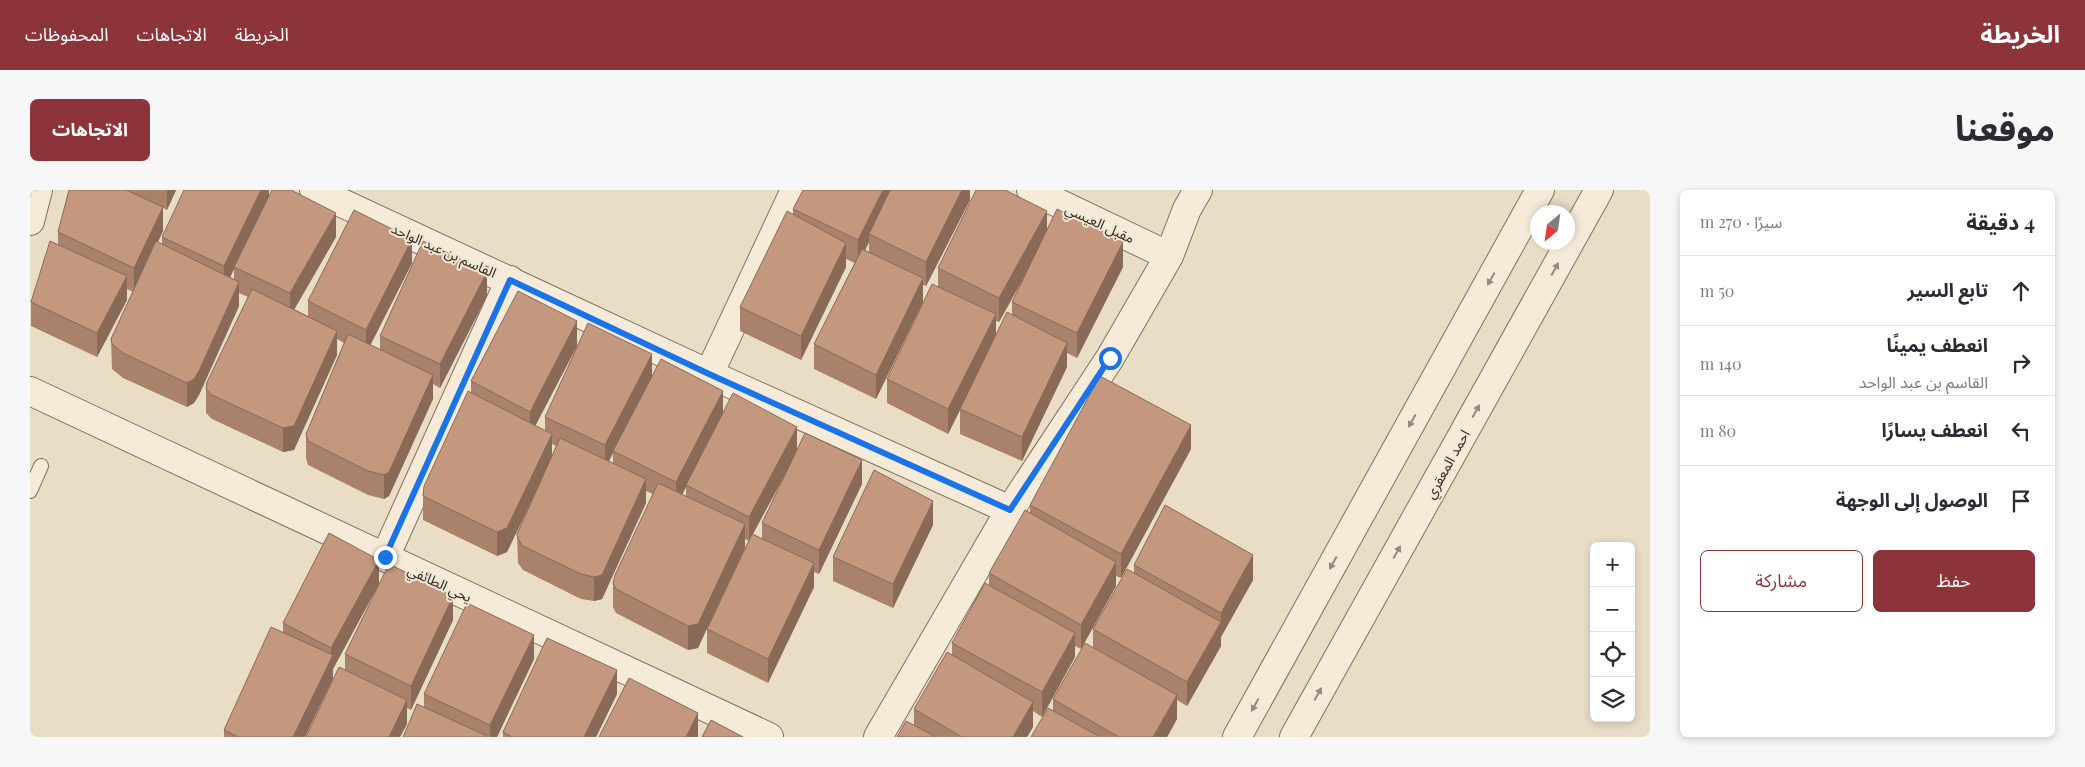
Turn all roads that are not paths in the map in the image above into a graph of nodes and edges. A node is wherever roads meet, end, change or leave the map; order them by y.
1 (38, 190) edge
2 (314, 190) edge
3 (795, 190) edge
4 (1031, 190) edge
5 (1198, 190) edge
6 (1540, 190) edge
7 (1599, 190) edge
8 (351, 198) edge
9 (30, 222) edge
10 (1170, 256) junction
11 (510, 280) junction
12 (709, 374) junction
13 (30, 390) edge
14 (41, 466) dead end
15 (30, 491) edge
16 (1010, 510) junction
17 (385, 557) junction
18 (769, 737) edge
19 (878, 737) edge
20 (1237, 737) edge
21 (1294, 737) edge

1 - 9 street
2 - 8 street, القاسم بن عبد الواحد
3 - 12 street
4 - 10 street, مقبل العيسي
5 - 10 street
6 -> 20 street
21 -> 7 street, احمد المعقري
8 - 11 street, القاسم بن عبد الواحد
10 - 16 street
11 - 12 street, القاسم بن عبد الواحد
11 - 17 street
12 - 16 street, القاسم بن عبد الواحد
13 - 17 street, يحي الطائفي
14 - 15 lane
16 - 19 street
17 - 18 street, يحي الطائفي

